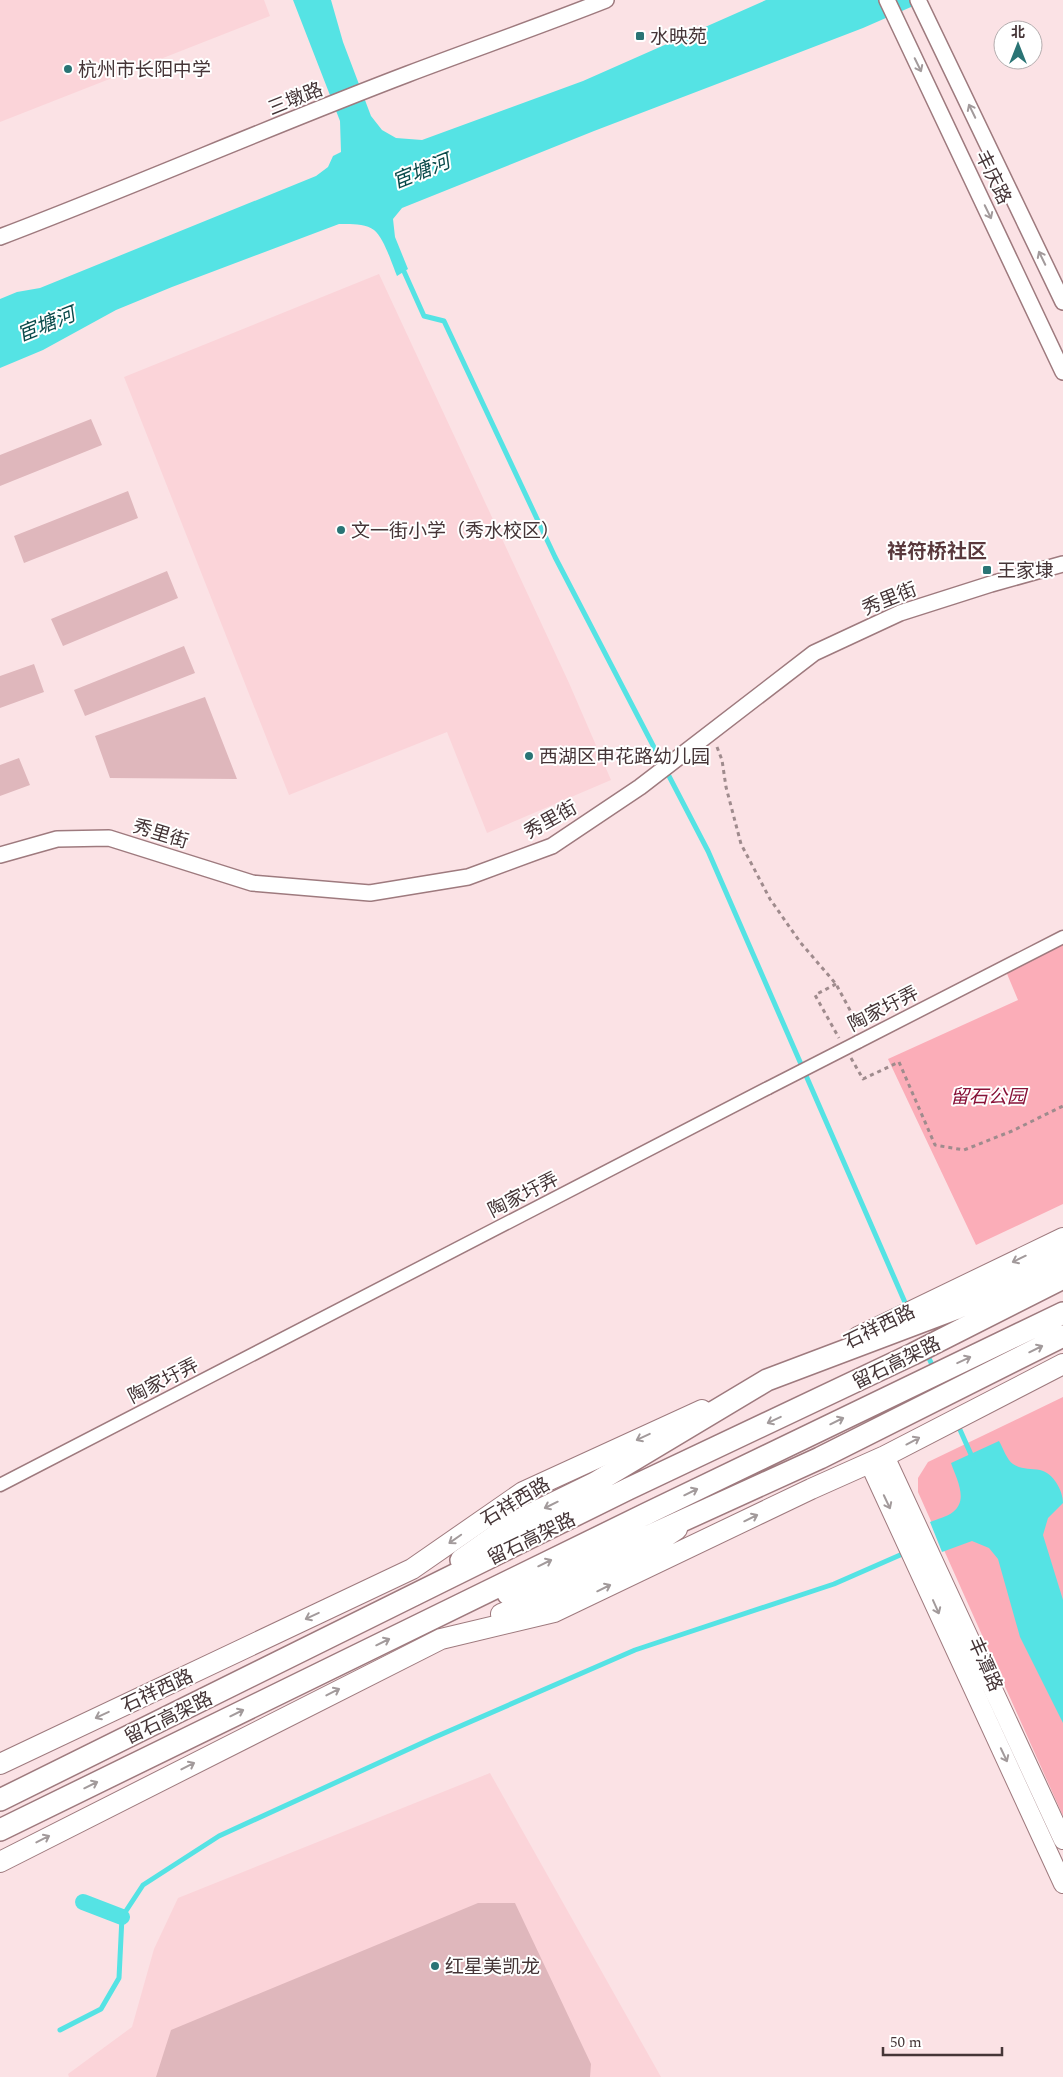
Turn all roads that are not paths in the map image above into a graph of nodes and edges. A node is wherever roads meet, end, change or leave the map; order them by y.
1 (606, 0) edge
2 (887, 0) edge
3 (920, 4) edge
4 (0, 238) edge
5 (1063, 302) edge
6 (1063, 372) edge
7 (1063, 564) edge
8 (0, 855) edge
9 (1063, 937) edge
10 (1063, 1238) edge
11 (1063, 1258) edge
12 (1063, 1278) edge
13 (942, 1305) junction
14 (1063, 1313) edge
15 (1063, 1336) edge
16 (1063, 1354) edge
17 (1063, 1364) edge
18 (767, 1380) junction
19 (980, 1390) junction
20 (877, 1459) junction
21 (0, 1485) edge
22 (696, 1516) junction
23 (923, 1558) junction
24 (406, 1599) junction
25 (422, 1623) junction
26 (441, 1639) junction
27 (0, 1764) edge
28 (0, 1800) edge
29 (0, 1830) edge
30 (1063, 1840) edge
31 (0, 1862) edge
32 (1063, 1884) edge

1 - 4 street, 三墩路
2 -> 6 street, 丰庆路
5 -> 3 street, 丰庆路
7 - 8 street, 秀里街
9 - 21 street, 陶家圩弄, bridge
10 -> 13 main road
11 - 13 highway
12 -> 24 highway, 留石高架路
13 - 18 highway
25 -> 14 highway, 留石高架路
19 -> 15 highway
16 - 19 main road
17 - 19 main road
18 -> 24 highway
18 -> 27 main road, 石祥西路
20 -> 19 main road
19 - 22 highway
20 - 23 main road, 丰潭路
26 -> 20 main road
22 - 25 highway
22 - 26 main road
23 - 30 main road, 丰潭路
23 -> 32 main road, 丰潭路
24 - 28 highway, 留石高架路
29 -> 25 highway, 留石高架路
31 -> 26 main road

